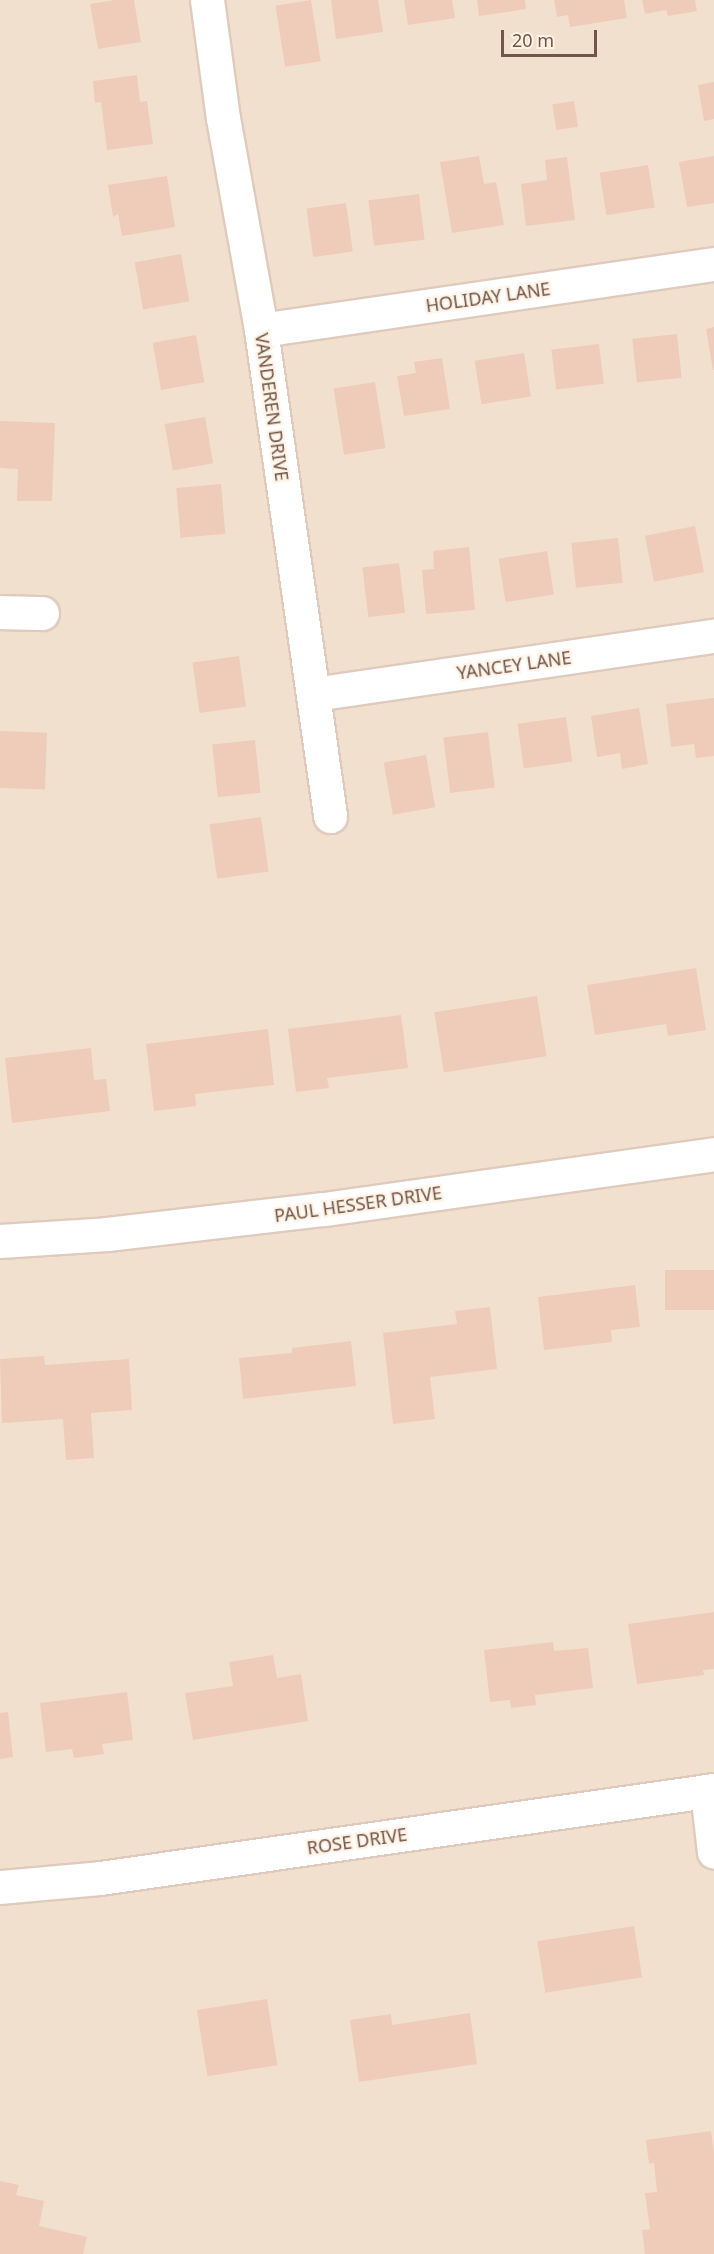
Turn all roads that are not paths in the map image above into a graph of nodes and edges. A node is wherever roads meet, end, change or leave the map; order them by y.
1 (207, 0) edge
2 (714, 264) edge
3 (261, 330) junction
4 (0, 612) edge
5 (42, 613) dead end
6 (714, 636) edge
7 (314, 694) junction
8 (330, 816) dead end
9 (714, 1154) edge
10 (0, 1241) edge
11 (711, 1791) edge
12 (714, 1851) edge
13 (0, 1887) edge

1 - 3 street, VANDEREN DRIVE
2 - 3 street, HOLIDAY LANE
3 - 7 street, VANDEREN DRIVE
4 - 5 street
6 - 7 street, YANCEY LANE
7 - 8 street, VANDEREN DRIVE
9 - 10 street, PAUL HESSER DRIVE
11 - 12 street
11 - 13 street, ROSE DRIVE

